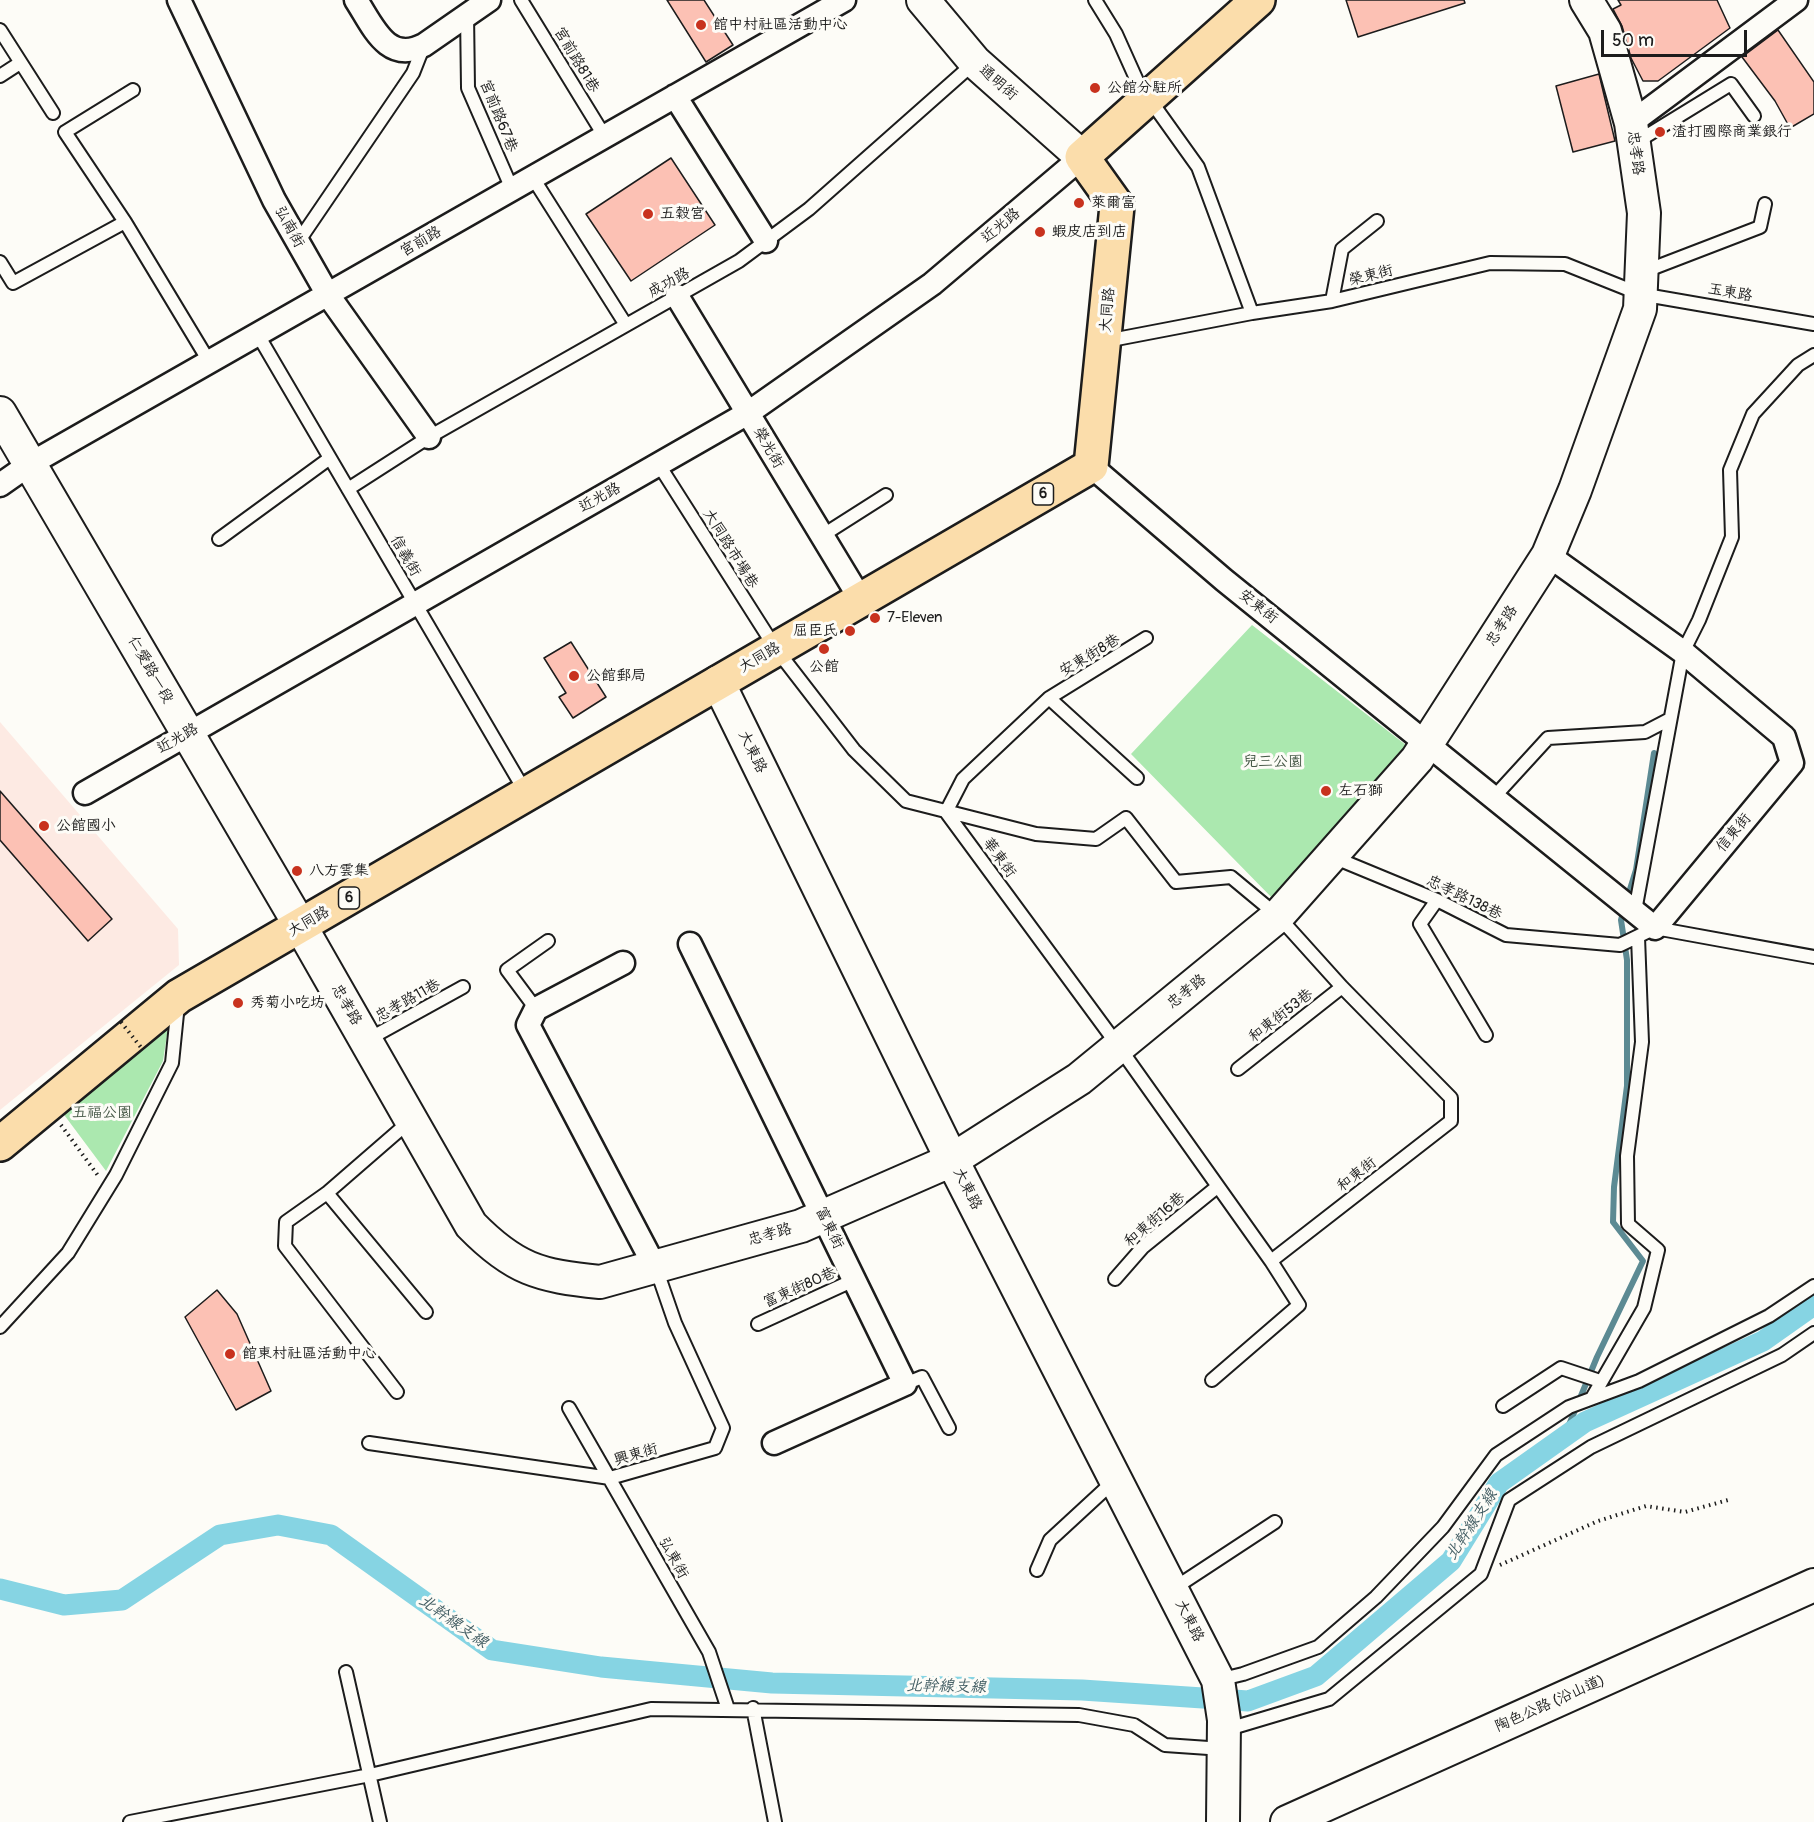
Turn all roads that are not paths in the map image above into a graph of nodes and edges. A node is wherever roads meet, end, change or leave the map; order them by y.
1 (179, 0) edge
2 (356, 0) edge
3 (489, 0) edge
4 (521, 0) edge
5 (844, 0) edge
6 (923, 0) edge
7 (1095, 0) edge
8 (1258, 0) edge
9 (1586, 0) edge
10 (1796, 0) edge
11 (469, 8) edge
12 (0, 30) edge
13 (424, 45) junction
14 (975, 62) junction
15 (20, 63) junction
16 (0, 76) edge
17 (133, 90) dead end
18 (1149, 95) junction
19 (675, 96) junction
20 (53, 113) dead end
21 (1754, 116) dead end
22 (1632, 134) junction
23 (605, 136) junction
24 (1082, 157) junction
25 (533, 178) junction
26 (512, 189) junction
27 (1765, 204) dead end
28 (1377, 221) dead end
29 (125, 222) junction
30 (766, 241) junction
31 (298, 242) junction
32 (0, 262) edge
33 (1641, 284) junction
34 (328, 295) junction
35 (677, 296) junction
36 (1332, 301) junction
37 (1252, 313) junction
38 (1814, 324) edge
39 (626, 325) junction
40 (258, 335) junction
41 (1105, 341) junction
42 (1814, 356) edge
43 (210, 363) junction
44 (0, 413) edge
45 (748, 413) junction
46 (429, 437) junction
47 (330, 458) junction
48 (30, 464) junction
49 (659, 465) junction
50 (1091, 466) junction
51 (0, 485) edge
52 (348, 489) junction
53 (886, 495) dead end
54 (820, 537) junction
55 (219, 539) dead end
56 (1548, 555) junction
57 (861, 600) junction
58 (414, 602) junction
59 (1146, 638) dead end
60 (776, 649) junction
61 (1683, 652) junction
62 (718, 682) junction
63 (1049, 698) junction
64 (1670, 719) junction
65 (188, 733) junction
66 (1428, 744) junction
67 (1137, 778) dead end
68 (526, 792) junction
69 (86, 793) dead end
70 (1494, 797) junction
71 (946, 812) junction
72 (1333, 857) junction
73 (1437, 900) junction
74 (1635, 911) junction
75 (1278, 916) junction
76 (301, 927) junction
77 (1646, 932) junction
78 (548, 941) dead end
79 (690, 944) dead end
80 (1814, 957) edge
81 (623, 963) dead end
82 (463, 987) dead end
83 (1342, 987) junction
84 (179, 996) junction
85 (536, 1009) junction
86 (1486, 1035) dead end
87 (367, 1040) junction
88 (1119, 1047) junction
89 (1238, 1069) dead end
90 (411, 1120) junction
91 (0, 1144) edge
92 (952, 1160) junction
93 (1217, 1187) junction
94 (327, 1193) junction
95 (823, 1216) junction
96 (1271, 1261) junction
97 (656, 1267) junction
98 (1115, 1279) dead end
99 (854, 1280) junction
100 (1814, 1287) edge
101 (426, 1312) dead end
102 (758, 1324) dead end
103 (0, 1327) edge
104 (1814, 1333) edge
105 (1212, 1380) dead end
106 (1600, 1382) junction
107 (905, 1384) junction
108 (397, 1392) dead end
109 (1592, 1398) junction
110 (1503, 1406) dead end
111 (569, 1408) dead end
112 (949, 1428) dead end
113 (369, 1443) dead end
114 (774, 1443) dead end
115 (610, 1478) junction
116 (1115, 1480) junction
117 (1275, 1522) dead end
118 (1037, 1570) dead end
119 (1814, 1585) edge
120 (1173, 1589) junction
121 (346, 1672) dead end
122 (1220, 1685) junction
123 (728, 1708) junction
124 (753, 1708) junction
125 (1223, 1740) junction
126 (370, 1775) junction
127 (130, 1822) edge
128 (380, 1822) edge
129 (776, 1822) edge
130 (1223, 1822) edge
131 (1287, 1822) edge

1 - 31 street, 弘南街
2 - 13 street
3 - 11 street
4 - 23 lane, 宮前路81巷
5 - 19 street, 宮前路
6 - 14 street, 通明街
7 - 18 lane
8 - 18 main road
9 - 22 street, 忠孝路
10 - 22 street
11 - 13 street
11 - 26 lane, 宮前路67巷
12 - 15 lane
13 - 31 lane
14 - 24 street, 通明街
14 - 30 lane, 成功路
15 - 16 lane
15 - 20 lane
17 - 29 lane
18 - 24 main road
18 - 37 lane
19 - 23 street, 宮前路
19 - 30 street
21 - 22 lane
22 - 33 street, 忠孝路
23 - 25 street, 宮前路
24 - 41 main road, 大同路
24 - 45 street, 近光路
25 - 26 street, 宮前路
25 - 39 lane
26 - 34 street, 宮前路
27 - 33 lane
28 - 36 lane
29 - 32 lane
29 - 43 lane
30 - 35 lane, 成功路
31 - 34 street, 弘南街
33 - 36 lane, 榮東街
33 - 38 lane, 玉東路
33 - 56 street, 忠孝路
34 - 40 street, 宮前路
34 - 46 street, 弘南街
35 - 39 lane, 成功路
35 - 45 street, 榮光街
36 - 37 lane, 榮東街
37 - 41 lane, 榮東街
39 - 46 lane, 成功路
40 - 43 street, 宮前路
40 - 47 lane, 信義街
41 - 50 main road, 大同路
42 - 61 lane
43 - 48 street, 宮前路
44 - 48 street, 仁愛路一段
45 - 49 street, 近光路
45 - 54 street, 榮光街
46 - 52 lane, 成功路
47 - 52 lane, 信義街
47 - 55 lane
48 - 51 street, 宮前路
48 - 65 street, 仁愛路一段
49 - 58 street, 近光路
49 - 60 lane, 大同路市場巷
50 - 57 main road, 大同路 / 6
50 - 66 street, 安東街
52 - 58 lane, 信義街
53 - 54 lane
54 - 57 street, 榮光街
56 - 61 street, 信東街
56 - 66 street, 忠孝路
57 - 60 main road, 大同路 / 6
58 - 65 street, 近光路
58 - 68 lane, 信義街
59 - 63 lane, 安東街8巷
60 - 62 main road, 大同路 / 6
60 - 71 lane, 大同路市場巷
61 - 64 lane
61 - 77 street, 信東街
62 - 68 main road, 大同路 / 6
62 - 92 street, 大東路
63 - 67 lane
63 - 71 lane
64 - 70 lane
64 - 74 lane
65 - 69 street, 近光路
65 - 76 street, 仁愛路一段
66 - 70 street
66 - 72 street, 忠孝路
68 - 76 main road, 大同路 / 6
70 - 74 street
71 - 75 lane, 和東街
71 - 88 lane, 華東街
72 - 73 lane, 忠孝路138巷
72 - 75 street, 忠孝路
73 - 77 lane, 忠孝路138巷
73 - 86 lane
74 - 77 street
75 - 83 lane, 和東街
75 - 88 street, 忠孝路
76 - 84 main road, 大同路 / 6
76 - 87 street, 忠孝路
77 - 80 lane
77 - 106 lane
78 - 85 lane
79 - 95 street, 富東街
81 - 85 street
82 - 87 lane, 忠孝路11巷
83 - 89 lane, 和東街53巷
83 - 96 lane, 和東街
84 - 91 main road, 大同路 / 6
84 - 103 lane
85 - 97 street
87 - 90 street, 忠孝路
88 - 92 street, 忠孝路
88 - 93 lane
90 - 94 lane
90 - 97 street, 忠孝路
92 - 95 street, 忠孝路
92 - 116 street, 大東路
93 - 96 lane
93 - 98 lane, 和東街16巷
94 - 101 lane
94 - 108 lane
95 - 97 street, 忠孝路
95 - 99 street, 富東街
96 - 105 lane
97 - 115 lane, 興東街
99 - 102 lane, 富東街80巷
99 - 107 street, 富東街
100 - 109 lane
104 - 125 lane
106 - 109 lane
106 - 110 lane
107 - 112 lane
107 - 114 street
109 - 122 lane
111 - 115 lane, 弘東街
113 - 115 lane, 興東街
115 - 123 lane, 弘東街
116 - 118 lane
116 - 120 street, 大東路
117 - 120 lane
119 - 131 street, 陶色公路 (沿山道)
120 - 122 street, 大東路
121 - 126 lane
122 - 125 street
123 - 124 lane
123 - 126 lane
124 - 125 lane
124 - 129 lane
125 - 130 street
126 - 127 lane
126 - 128 lane

